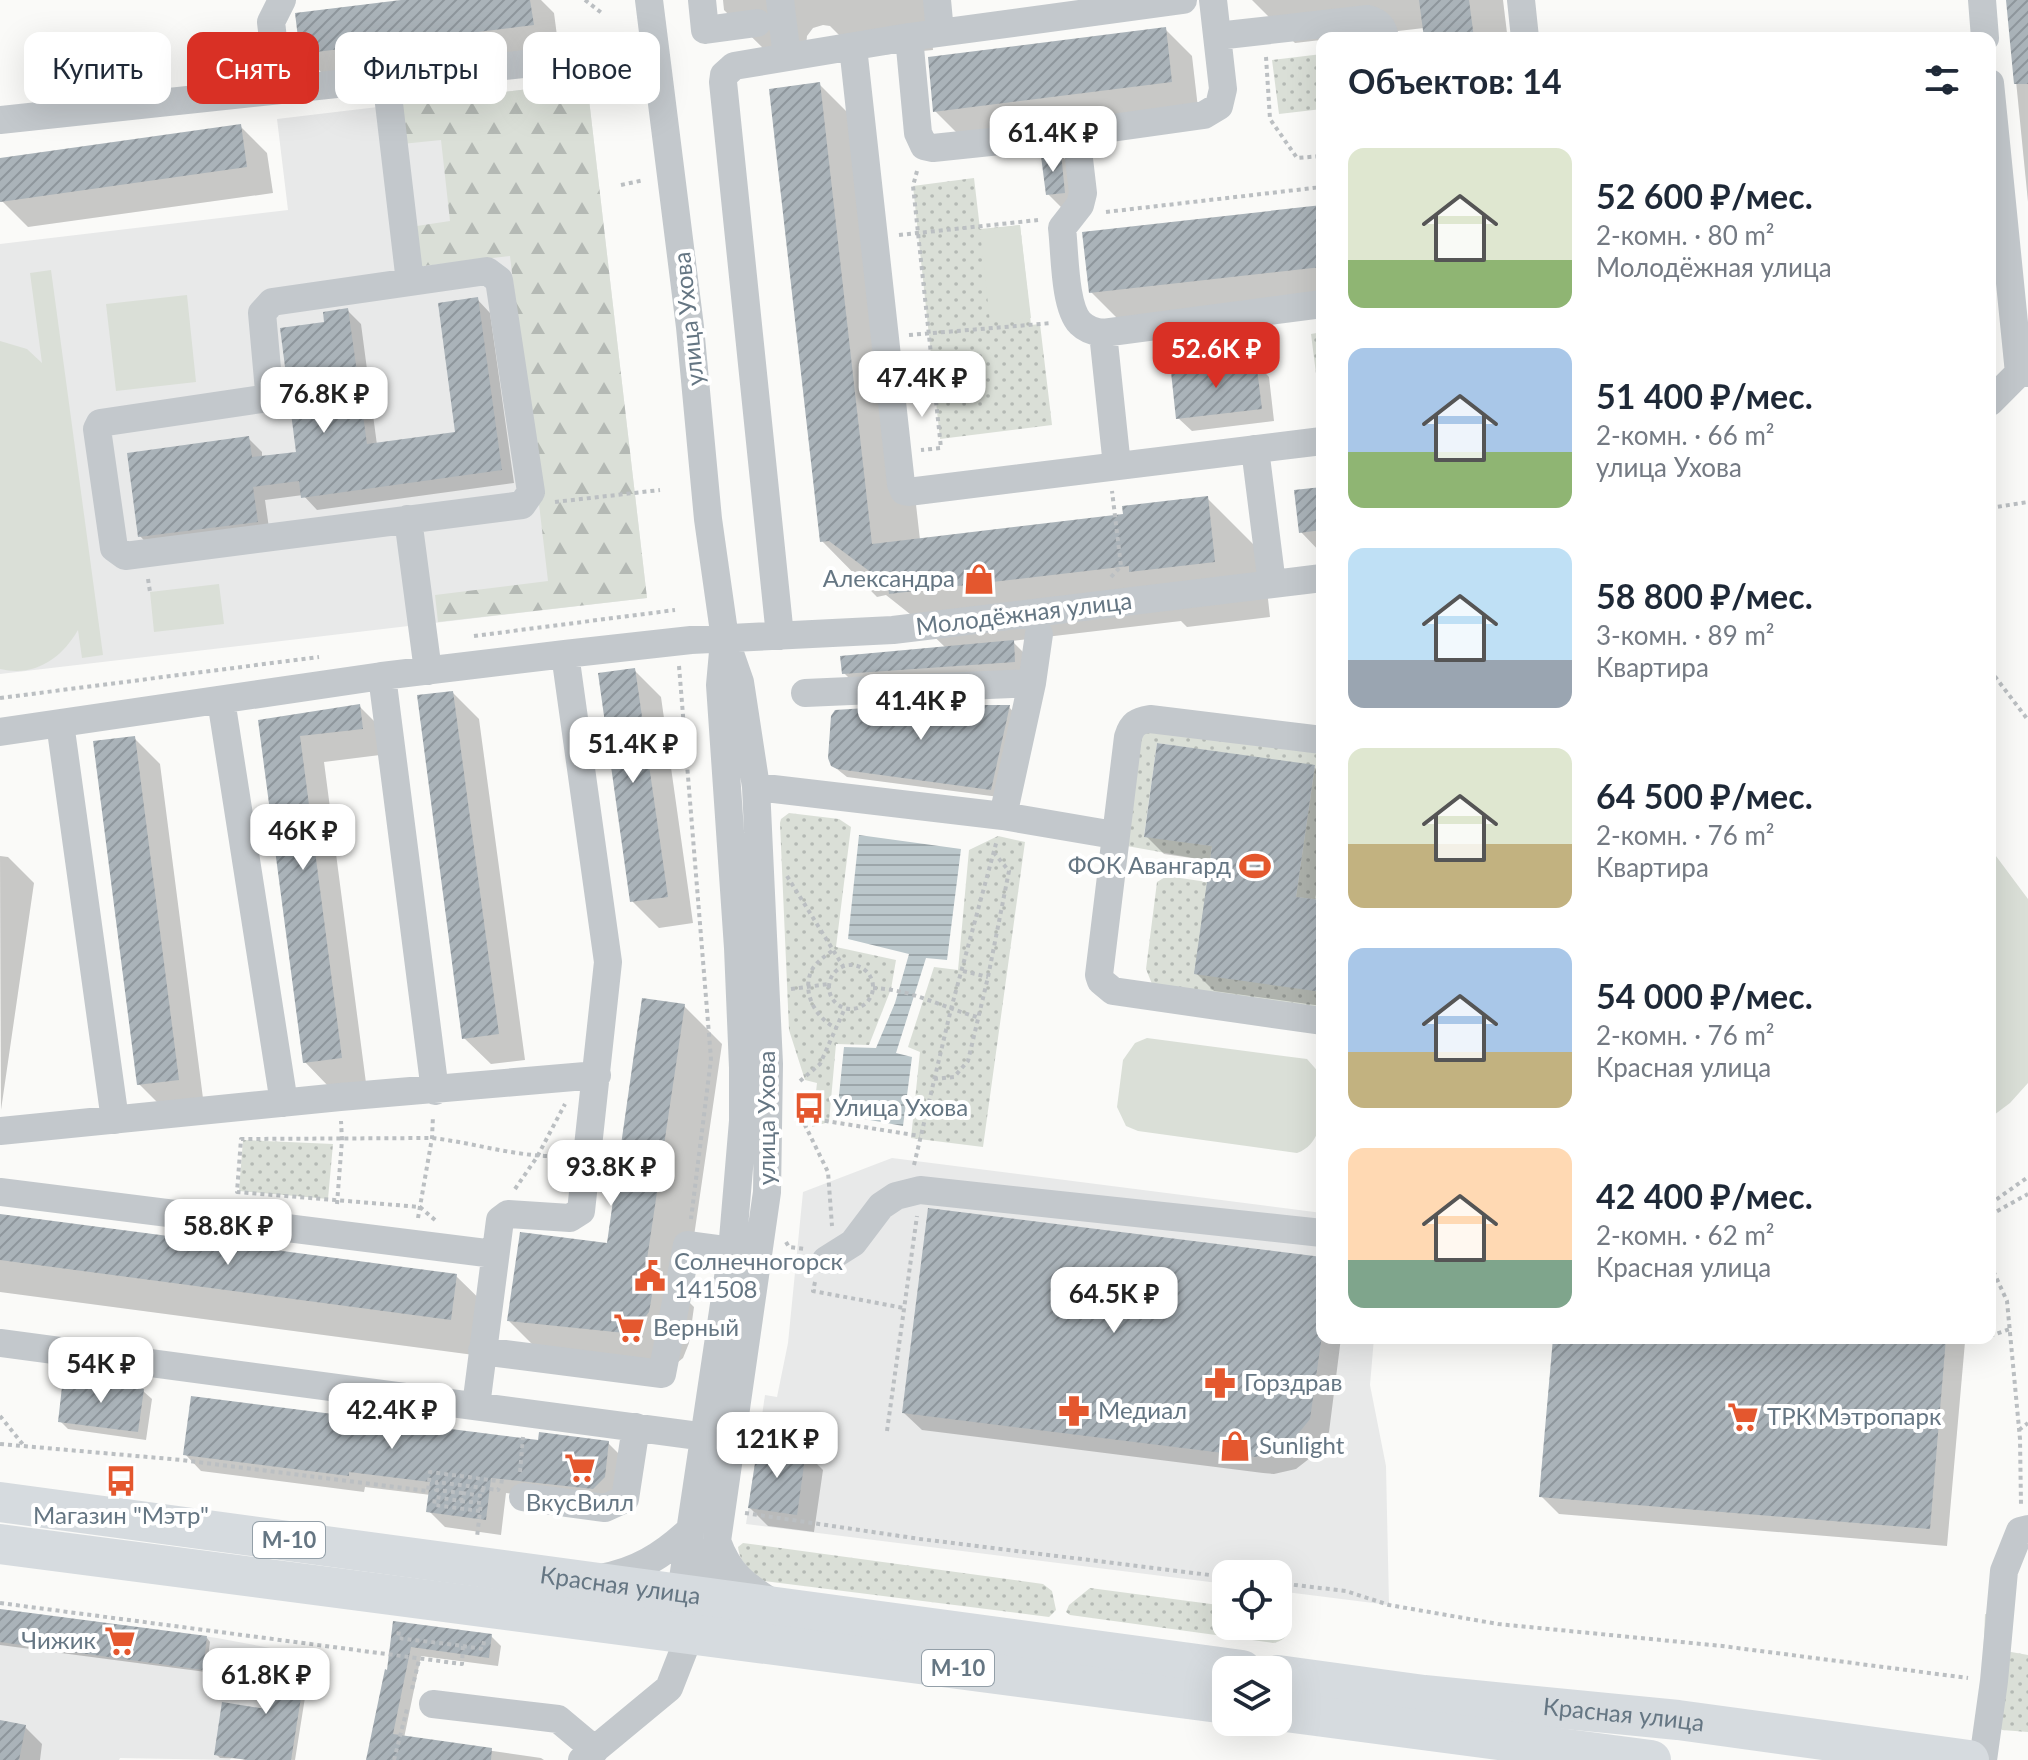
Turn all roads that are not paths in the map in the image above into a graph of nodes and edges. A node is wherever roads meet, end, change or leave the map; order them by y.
1 (282, 0) edge
2 (649, 0) edge
3 (702, 0) edge
4 (780, 0) edge
5 (937, 0) edge
6 (1183, 0) edge
7 (1213, 0) edge
8 (1521, 0) edge
9 (1982, 0) edge
10 (757, 23) dead end
11 (272, 32) edge
12 (653, 32) edge
13 (940, 32) junction
14 (1384, 32) edge
15 (1524, 32) edge
16 (1985, 32) edge
17 (1217, 36) junction
18 (909, 37) junction
19 (853, 47) junction
20 (787, 57) junction
21 (660, 90) edge
22 (187, 100) edge
23 (389, 104) edge
24 (0, 120) edge
25 (1076, 133) junction
26 (1996, 134) edge
27 (410, 282) junction
28 (1316, 305) edge
29 (1091, 327) junction
30 (2024, 373) edge
31 (1996, 397) edge
32 (1316, 442) edge
33 (1255, 449) junction
34 (1117, 466) junction
35 (408, 519) junction
36 (1316, 579) edge
37 (1272, 584) junction
38 (1039, 634) dead end
39 (780, 636) junction
40 (725, 639) junction
41 (565, 654) junction
42 (428, 671) junction
43 (382, 676) junction
44 (1032, 683) junction
45 (805, 693) dead end
46 (221, 700) junction
47 (60, 723) junction
48 (0, 732) edge
49 (1316, 739) edge
50 (756, 787) junction
51 (1003, 816) junction
52 (1114, 835) junction
53 (1316, 1020) edge
54 (588, 1076) junction
55 (435, 1091) junction
56 (284, 1103) junction
57 (115, 1120) junction
58 (0, 1131) edge
59 (0, 1192) edge
60 (1316, 1232) edge
61 (732, 1251) junction
62 (483, 1253) junction
63 (830, 1258) road end
64 (0, 1343) edge
65 (482, 1351) junction
66 (476, 1406) junction
67 (636, 1427) junction
68 (706, 1437) junction
69 (512, 1486) road end
70 (0, 1502) edge
71 (2024, 1530) edge
72 (689, 1531) junction
73 (717, 1541) junction
74 (0, 1544) edge
75 (578, 1579) junction
76 (693, 1594) junction
77 (776, 1605) junction
78 (690, 1633) junction
79 (1212, 1666) edge
80 (1292, 1677) edge
81 (1212, 1702) edge
82 (433, 1704) dead end
83 (1292, 1713) edge
84 (588, 1755) edge
85 (1651, 1760) edge
86 (1969, 1760) edge
87 (1983, 1760) edge

1 - 11 street
2 - 12 street, улица Ухова
3 - 10 street
4 - 20 street
5 - 13 street
6 - 13 street
7 - 17 street
8 - 15 street
9 - 16 street
13 - 18 street
14 - 17 street
17 - 25 street
18 - 19 street
18 - 25 street
19 - 20 street
19 - 34 street
20 - 39 street
21 - 40 street, улица Ухова
22 - 24 street
23 - 27 street
25 - 29 street
26 - 30 street
27 - 35 street
27 - 35 street
28 - 29 street
29 - 34 street
30 - 31 street
32 - 33 street
33 - 34 street
33 - 37 street
35 - 42 street
36 - 37 street, Молодёжная улица
37 - 39 street, Молодёжная улица
38 - 44 street
39 - 40 street, Молодёжная улица
40 - 41 street, Молодёжная улица
40 - 50 street, улица Ухова
40 - 61 street, улица Ухова
41 - 42 street, Молодёжная улица
41 - 54 street
42 - 43 street, Молодёжная улица
43 - 46 street, Молодёжная улица
43 - 55 street
44 - 45 street
44 - 51 street
46 - 47 street, Молодёжная улица
46 - 56 street
47 - 48 street, Молодёжная улица
47 - 57 street
49 - 52 street
50 - 51 street
50 - 73 street, улица Ухова
51 - 52 street
52 - 53 street
54 - 55 street
54 - 62 street
55 - 56 street
56 - 57 street
57 - 58 street
59 - 62 street
60 - 63 street
61 - 65 street
61 - 68 street, улица Ухова
62 - 65 street
64 - 66 street
65 - 66 street
66 - 67 street
67 - 68 street
67 - 69 street
68 - 72 street, улица Ухова
70 - 75 highway, Красная улица / М-10
71 - 87 street
72 - 75 street
72 - 76 street, улица Ухова
73 - 76 street, улица Ухова
73 - 77 street
74 - 78 highway, Красная улица / М-10
75 - 76 highway, Красная улица / М-10
76 - 77 highway, Красная улица / М-10
76 - 78 street
77 - 79 highway, Красная улица / М-10
78 - 81 highway, Красная улица / М-10
78 - 84 street
80 - 86 highway, Красная улица
82 - 84 street
83 - 85 highway, Красная улица

